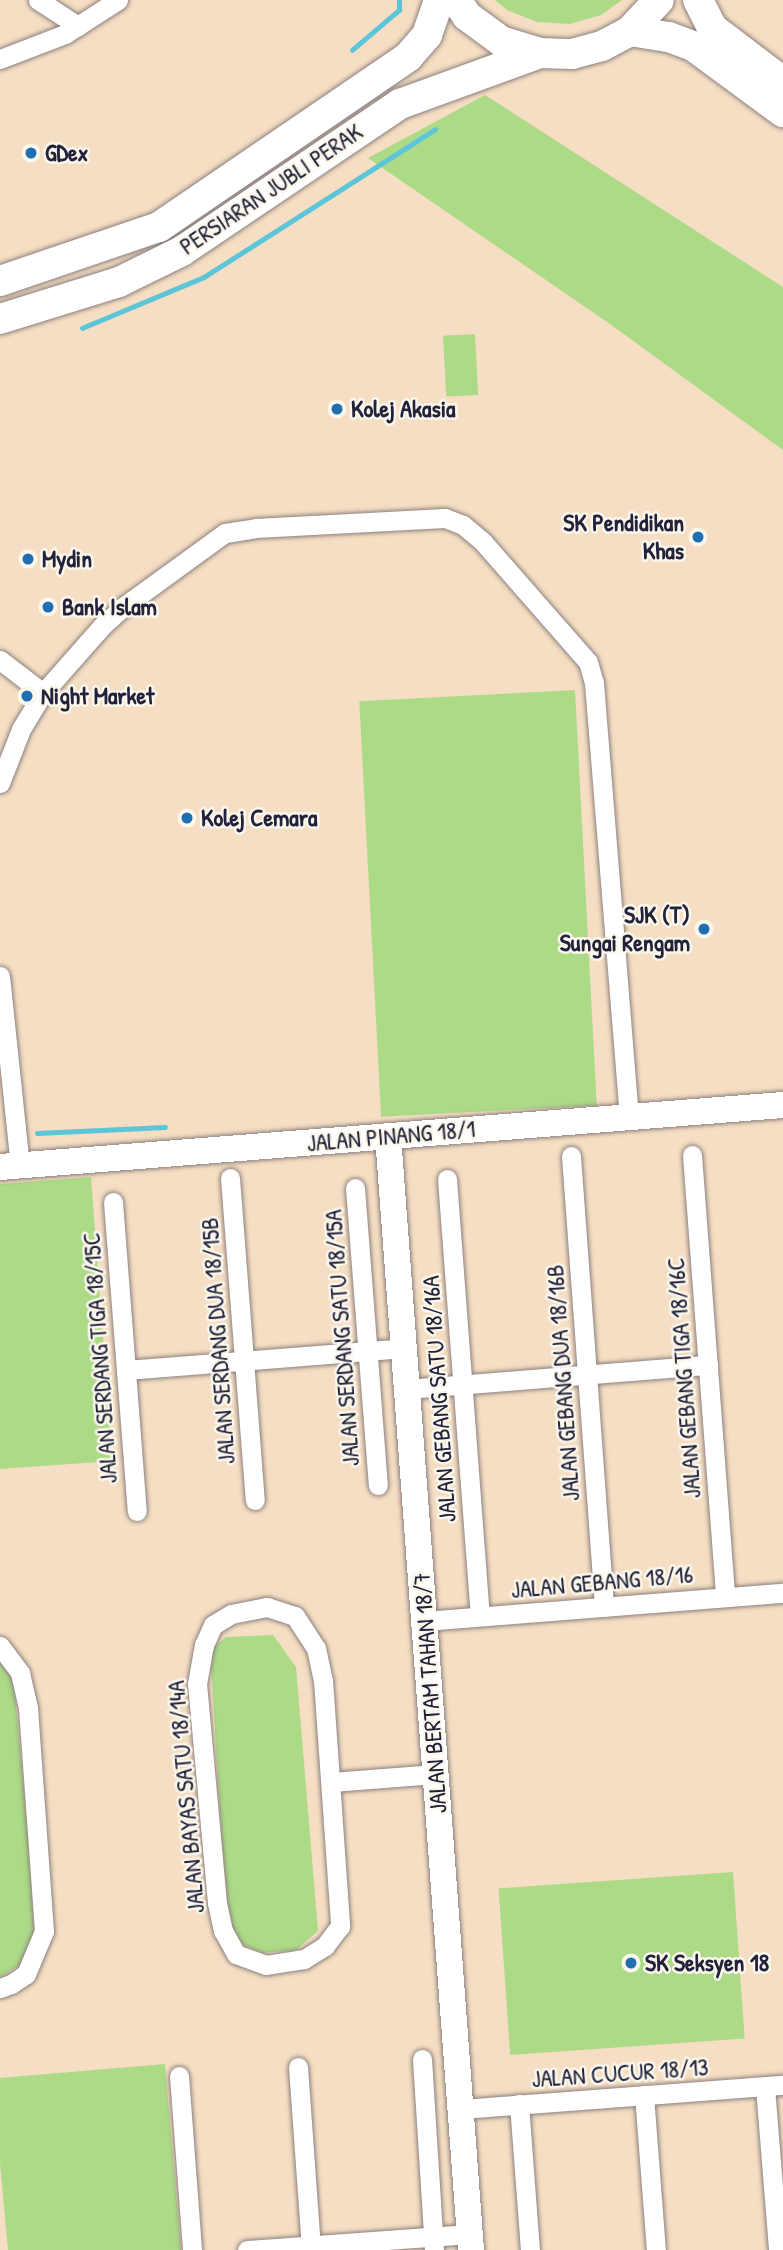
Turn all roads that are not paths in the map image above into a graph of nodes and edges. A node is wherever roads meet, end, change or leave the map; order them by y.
1 (38, 0) edge
2 (118, 0) edge
3 (439, 0) edge
4 (456, 0) edge
5 (659, 0) edge
6 (698, 0) edge
7 (78, 26) junction
8 (630, 31) junction
9 (540, 53) junction
10 (0, 59) edge
11 (783, 82) edge
12 (783, 112) edge
13 (0, 281) edge
14 (0, 319) edge
15 (0, 660) edge
16 (43, 693) junction
17 (0, 783) edge
18 (0, 976) edge
19 (783, 1105) edge
20 (629, 1117) junction
21 (388, 1136) junction
22 (692, 1155) dead end
23 (571, 1156) dead end
24 (10, 1166) edge
25 (230, 1178) dead end
26 (447, 1179) dead end
27 (355, 1188) dead end
28 (113, 1202) dead end
29 (404, 1348) junction
30 (368, 1351) junction
31 (244, 1361) junction
32 (708, 1365) junction
33 (126, 1370) junction
34 (587, 1375) junction
35 (463, 1384) junction
36 (407, 1389) junction
37 (378, 1485) dead end
38 (255, 1500) dead end
39 (136, 1511) dead end
40 (783, 1593) edge
41 (725, 1597) junction
42 (604, 1607) junction
43 (480, 1616) junction
44 (424, 1621) junction
45 (0, 1646) edge
46 (436, 1774) junction
47 (331, 1782) junction
48 (0, 1987) edge
49 (422, 2059) dead end
50 (298, 2067) dead end
51 (179, 2076) dead end
52 (774, 2086) edge
53 (644, 2095) junction
54 (519, 2104) junction
55 (461, 2109) junction
56 (471, 2242) edge
57 (434, 2244) edge
58 (310, 2248) edge
59 (192, 2250) edge
60 (247, 2250) edge
61 (530, 2250) edge
62 (656, 2250) edge
63 (778, 2250) edge

1 - 7 street
2 - 7 street
3 - 13 main road, PERSIARAN JUBLI PERAK
4 - 9 main road
5 - 8 main road
6 - 11 main road
7 - 10 street
8 - 9 main road
8 - 12 main road
9 - 14 main road, PERSIARAN JUBLI PERAK
15 - 16 street
16 - 17 street
16 - 20 street
18 - 24 street
19 - 20 street, JALAN PINANG 18/1
20 - 21 street, JALAN PINANG 18/1
21 - 24 street, JALAN PINANG 18/1
21 - 29 street, JALAN BERTAM TAHAN 18/7
22 - 32 street, JALAN GEBANG TIGA 18/16C
23 - 34 street, JALAN GEBANG DUA 18/16B
25 - 31 street, JALAN SERDANG DUA 18/15B
26 - 35 street, JALAN GEBANG SATU 18/16A
27 - 30 street, JALAN SERDANG SATU 18/15A
28 - 33 street, JALAN SERDANG TIGA 18/15C
29 - 30 street
29 - 36 street, JALAN BERTAM TAHAN 18/7
30 - 31 street
30 - 37 street, JALAN SERDANG SATU 18/15A
31 - 33 street
31 - 38 street, JALAN SERDANG DUA 18/15B
32 - 34 street
32 - 41 street, JALAN GEBANG TIGA 18/16C
33 - 39 street, JALAN SERDANG TIGA 18/15C
34 - 35 street
34 - 42 street, JALAN GEBANG DUA 18/16B
35 - 36 street
35 - 43 street, JALAN GEBANG SATU 18/16A
36 - 44 street, JALAN BERTAM TAHAN 18/7
40 - 41 street, JALAN GEBANG 18/16
41 - 42 street, JALAN GEBANG 18/16
42 - 43 street, JALAN GEBANG 18/16
43 - 44 street, JALAN GEBANG 18/16
44 - 46 street, JALAN BERTAM TAHAN 18/7
45 - 48 street
46 - 47 street
46 - 55 street, JALAN BERTAM TAHAN 18/7
47 - 47 street, JALAN BAYAS SATU 18/14A
49 - 57 street
50 - 58 street
51 - 59 street
52 - 53 street, JALAN CUCUR 18/13
52 - 63 street
53 - 54 street, JALAN CUCUR 18/13
53 - 62 street
54 - 55 street, JALAN CUCUR 18/13
54 - 61 street
55 - 56 street, JALAN BERTAM TAHAN 18/7
56 - 57 street
57 - 58 street
58 - 60 street

